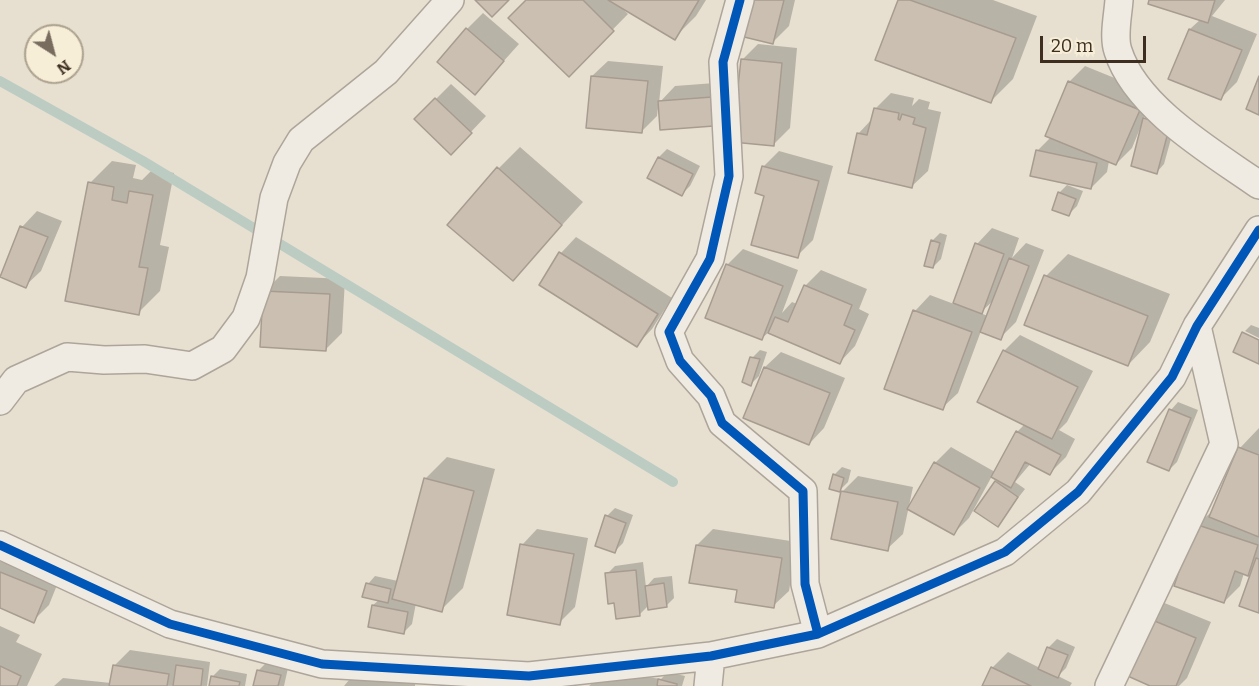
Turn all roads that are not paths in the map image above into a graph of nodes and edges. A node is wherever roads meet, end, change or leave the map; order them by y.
1 (450, 0) edge
2 (740, 0) edge
3 (1119, 0) edge
4 (1259, 185) edge
5 (1259, 230) edge
6 (1197, 326) junction
7 (0, 401) edge
8 (0, 546) edge
9 (818, 634) junction
10 (711, 656) junction
11 (708, 686) edge
12 (1109, 686) edge

1 - 7 street
2 - 9 street
3 - 4 street
5 - 6 street
6 - 9 street
6 - 12 street
8 - 10 street
9 - 10 street
10 - 11 street

